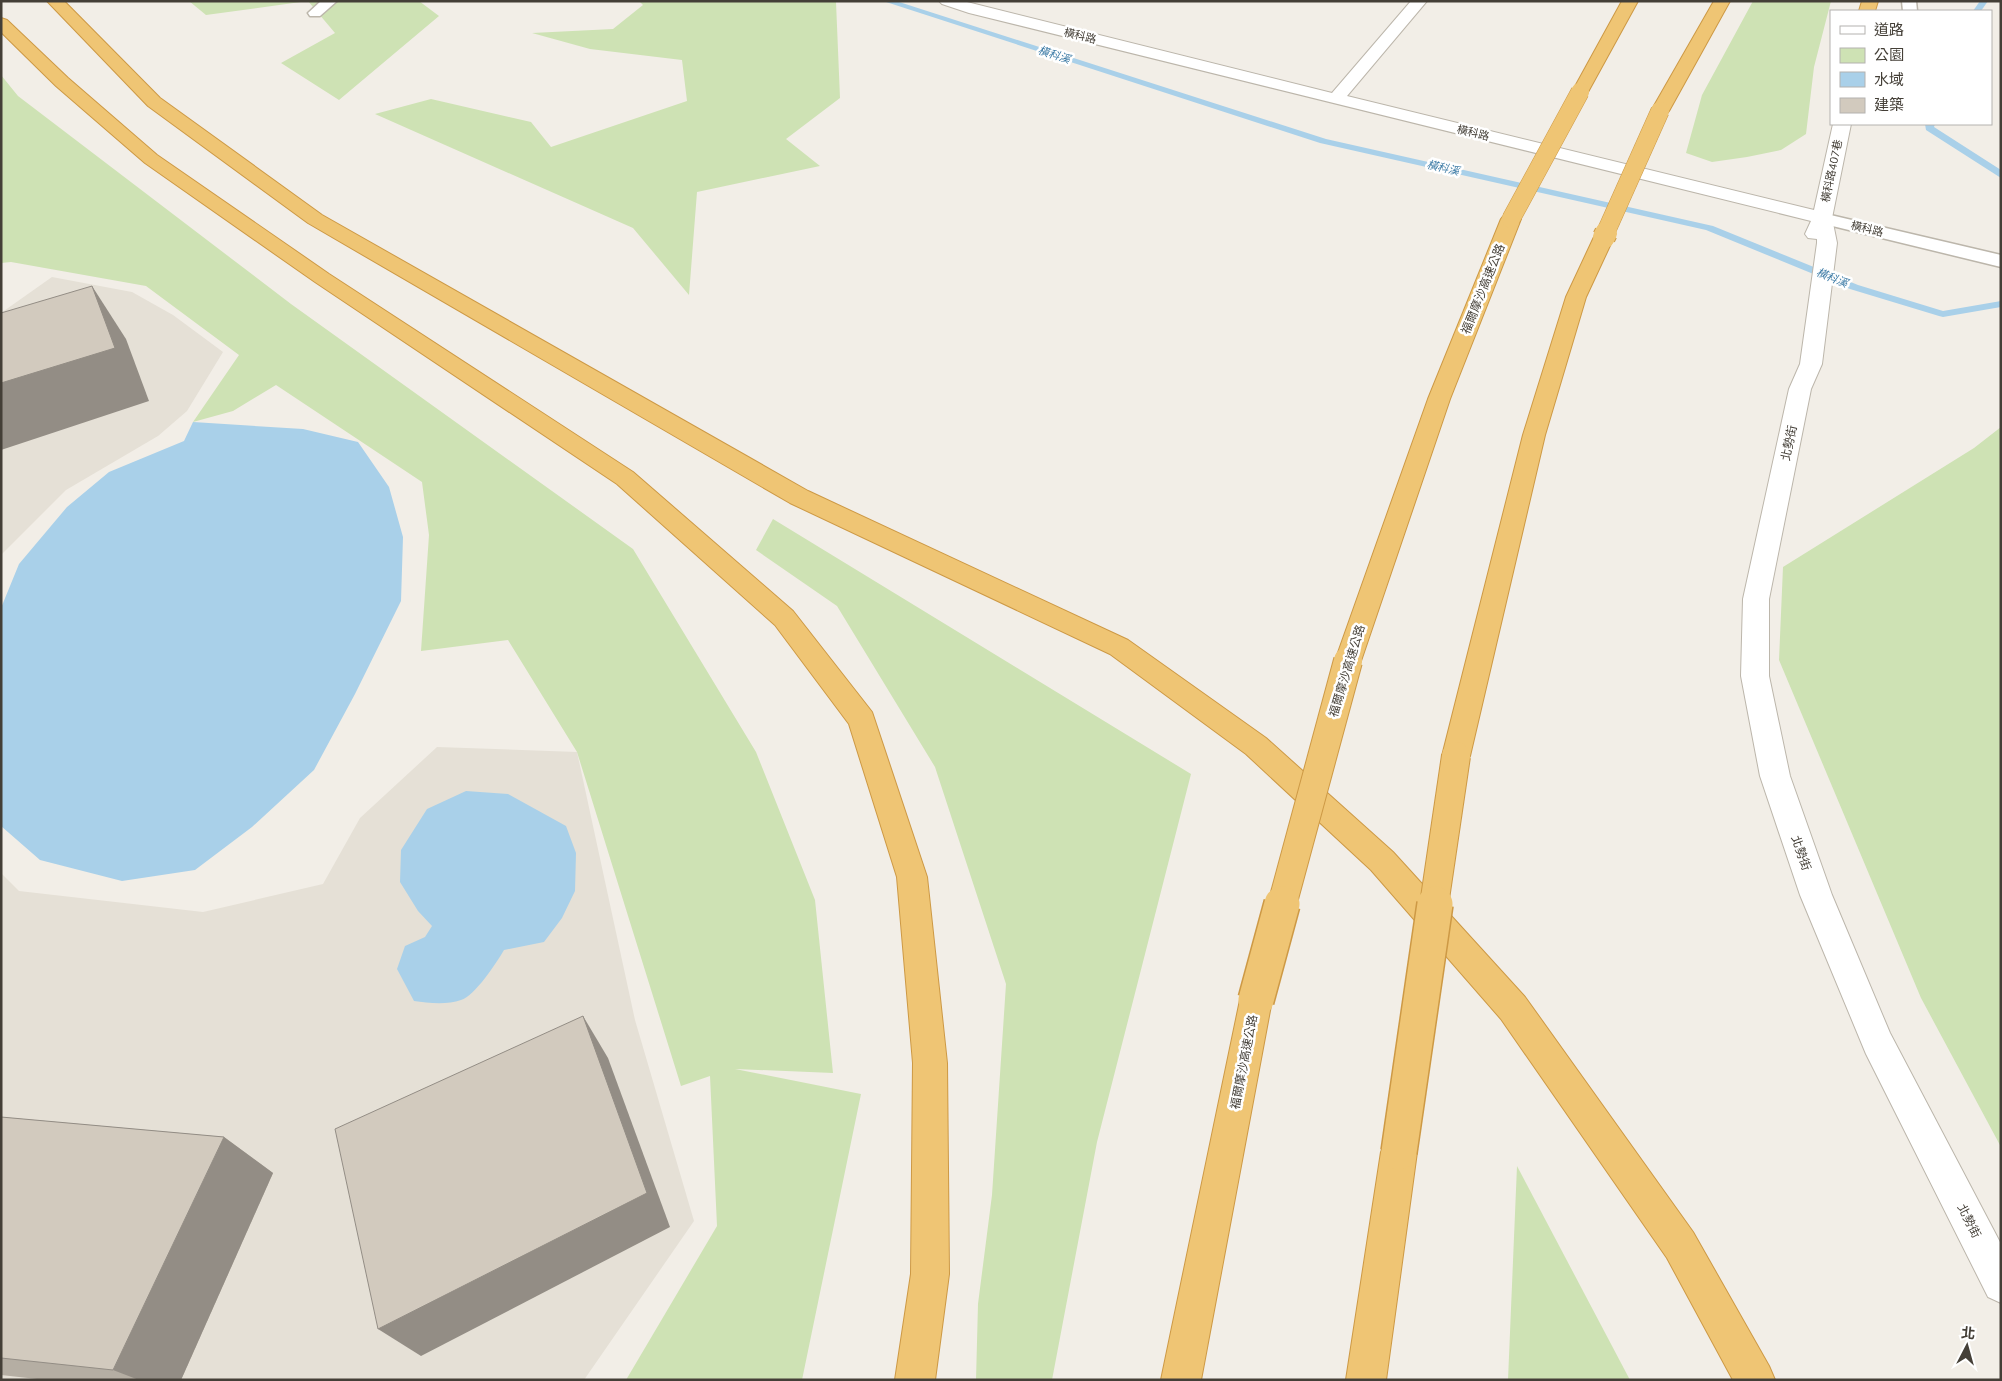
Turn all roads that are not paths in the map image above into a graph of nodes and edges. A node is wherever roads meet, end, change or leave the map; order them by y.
1 (54, 1) edge
2 (330, 1) edge
3 (947, 1) edge
4 (1418, 1) edge
5 (1630, 1) edge
6 (1722, 1) edge
7 (315, 13) dead end
8 (1, 14) edge
9 (7, 29) edge
10 (1336, 99) junction
11 (1842, 125) edge
12 (1822, 218) junction
13 (2001, 261) edge
14 (2001, 1284) edge
15 (915, 1380) edge
16 (1181, 1380) edge
17 (1366, 1380) edge
18 (1755, 1380) edge

1 - 18 highway
2 - 7 lane
3 - 10 street, 橫科路
4 - 10 street
5 - 16 highway, 福爾摩沙高速公路, bridge
6 - 17 highway, bridge
8 - 9 highway
9 - 15 highway
10 - 12 street, 橫科路
11 - 12 street, 橫科路407巷
12 - 13 lane, 橫科路
12 - 14 street, 北勢街

